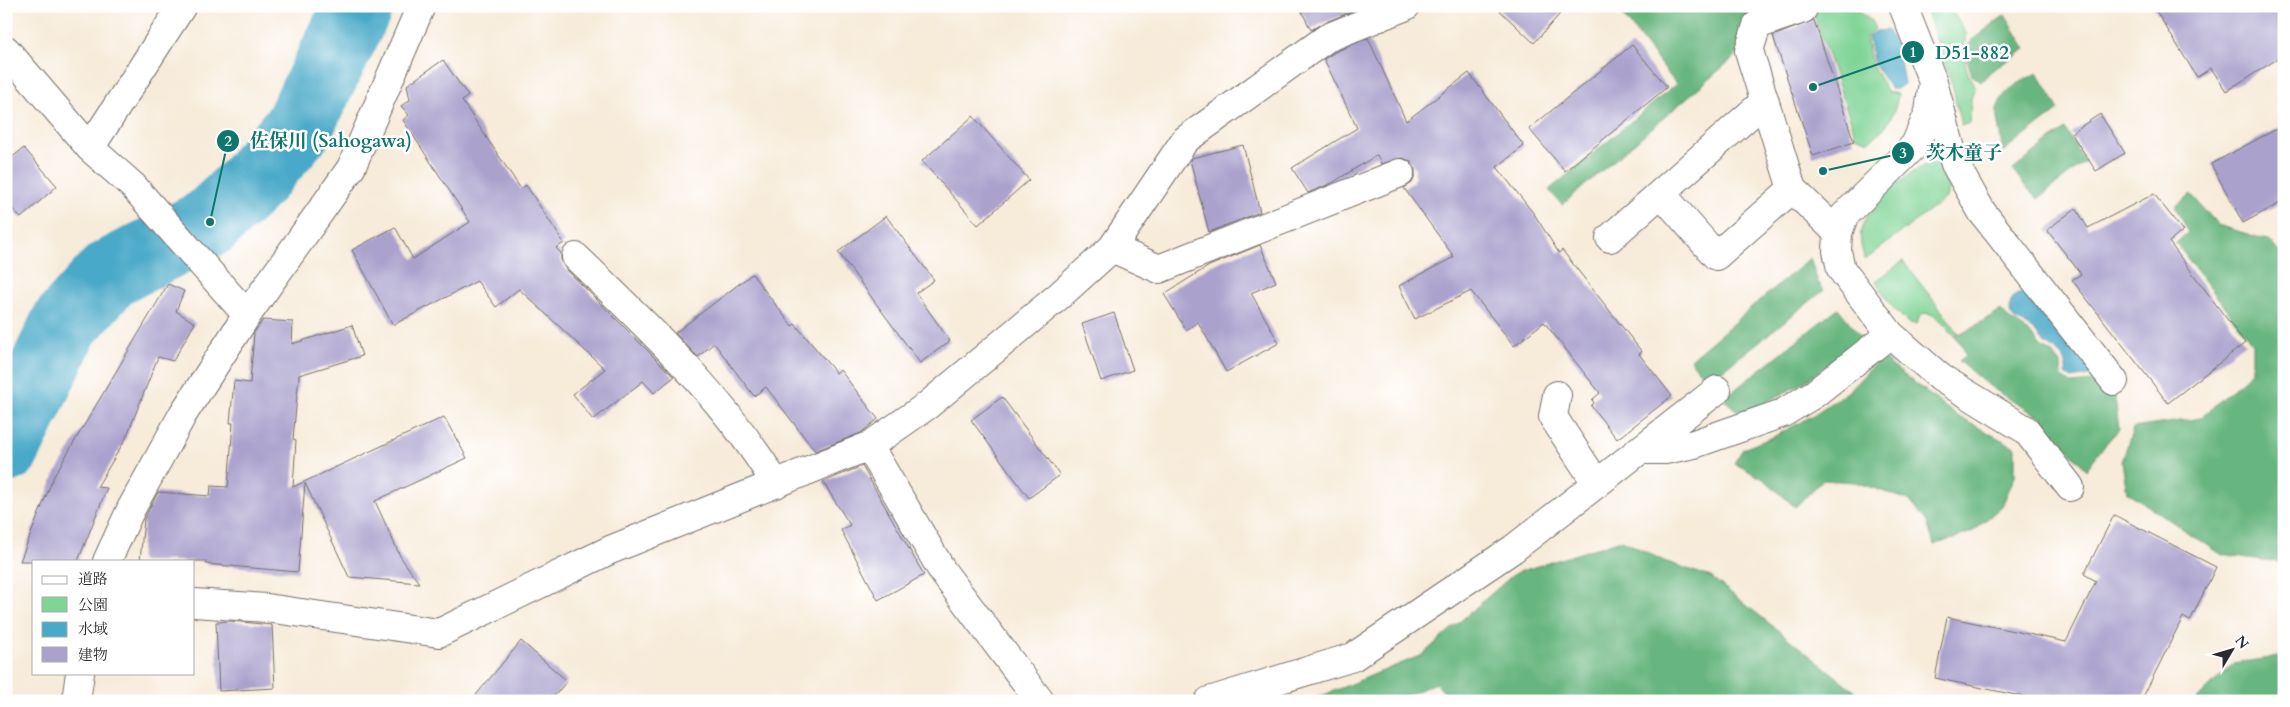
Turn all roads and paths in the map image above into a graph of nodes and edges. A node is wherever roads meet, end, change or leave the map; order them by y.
1 (182, 6) edge
2 (1406, 6) edge
3 (1904, 6) edge
4 (1803, 9) dead end
5 (418, 11) edge
6 (6, 50) edge
7 (1933, 82) junction
8 (1765, 101) junction
9 (90, 148) junction
10 (1400, 173) dead end
11 (1792, 189) junction
12 (1661, 193) junction
13 (1838, 233) junction
14 (1610, 238) dead end
15 (1112, 248) junction
16 (576, 257) dead end
17 (247, 314) junction
18 (1890, 334) junction
19 (2114, 381) dead end
20 (1717, 390) dead end
21 (1558, 395) dead end
22 (869, 446) junction
23 (1638, 450) junction
24 (776, 484) junction
25 (1597, 484) junction
26 (2070, 487) dead end
27 (107, 560) edge
28 (195, 603) edge
29 (80, 674) edge
30 (1231, 697) edge
31 (76, 701) edge
32 (1040, 701) edge
33 (1209, 701) edge

1 - 9 street
2 - 15 street
3 - 7 street
4 - 8 street
5 - 17 street
6 - 9 street
7 - 13 street
7 - 19 street
8 - 11 street
8 - 12 street
9 - 17 street
10 - 15 street
11 - 12 street
11 - 13 street
12 - 14 street
13 - 18 street
15 - 22 street
16 - 24 street
17 - 27 street
18 - 23 street
18 - 26 street
20 - 23 street
21 - 25 street
22 - 24 street
22 - 32 street
23 - 25 street
24 - 28 street
25 - 30 street
29 - 31 street
30 - 33 street

